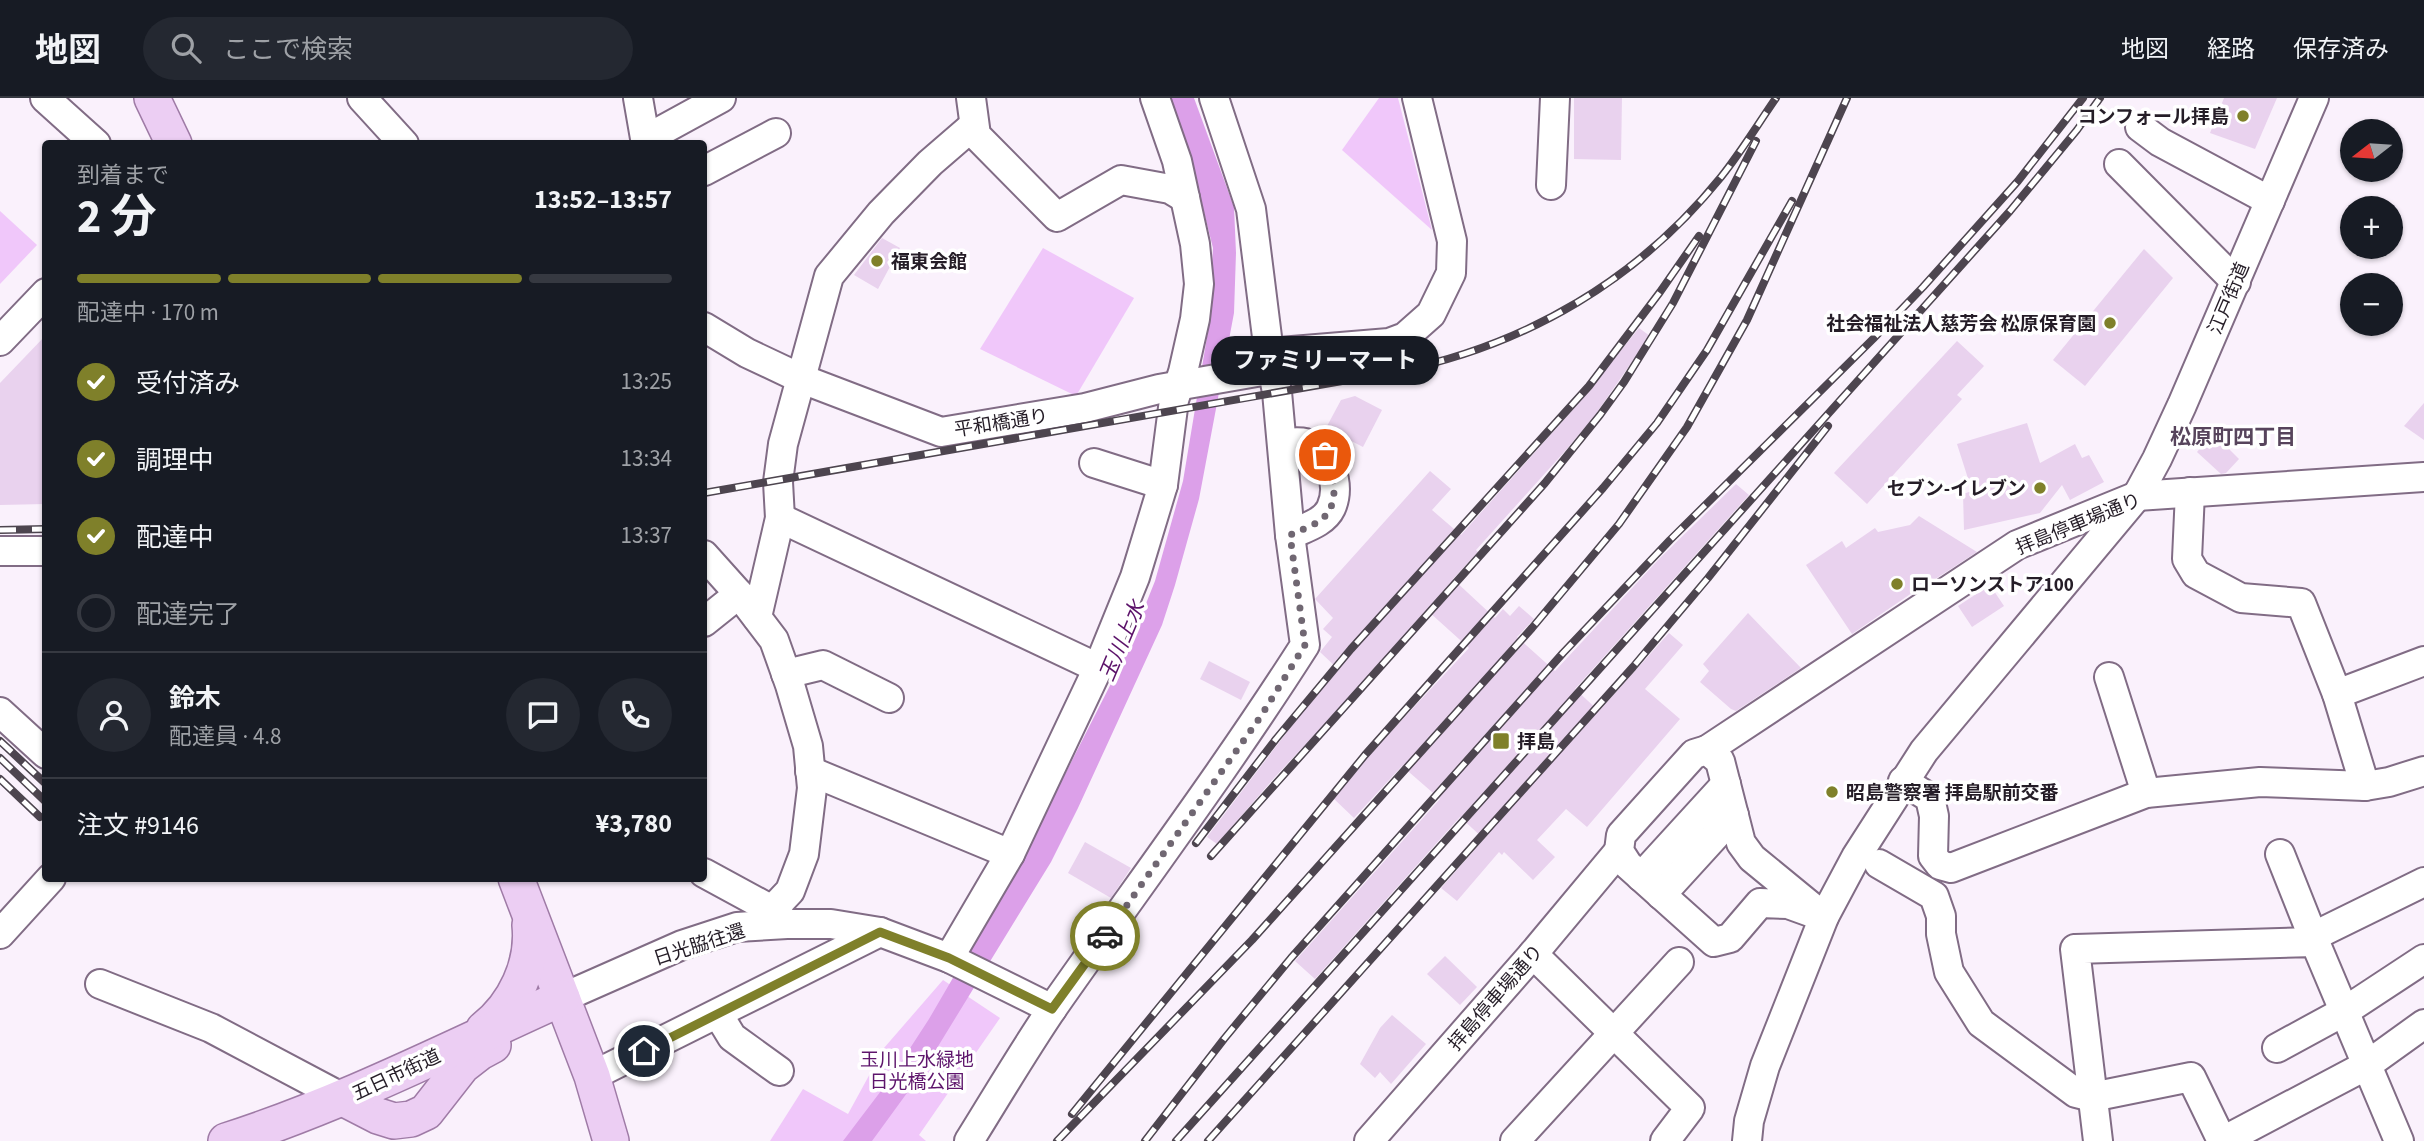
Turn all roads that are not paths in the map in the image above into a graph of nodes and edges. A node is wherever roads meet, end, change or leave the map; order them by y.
1 (45, 98) edge
2 (152, 98) edge
3 (363, 98) edge
4 (639, 98) edge
5 (721, 98) edge
6 (1154, 98) edge
7 (1214, 98) edge
8 (1417, 98) edge
9 (1555, 98) edge
10 (2314, 98) edge
11 (973, 111) edge
12 (2140, 127) dead end
13 (776, 133) dead end
14 (92, 140) edge
15 (172, 140) edge
16 (400, 140) edge
17 (646, 140) edge
18 (648, 140) edge
19 (2119, 164) dead end
20 (707, 169) edge
21 (1551, 185) dead end
22 (1185, 198) junction
23 (2270, 201) junction
24 (2236, 282) junction
25 (42, 297) edge
26 (707, 329) edge
27 (0, 341) edge
28 (1271, 361) junction
29 (802, 379) junction
30 (1185, 385) junction
31 (1282, 443) junction
32 (1094, 463) dead end
33 (2419, 483) edge
34 (1163, 485) junction
35 (2190, 492) junction
36 (2137, 496) junction
37 (780, 518) junction
38 (1290, 535) junction
39 (0, 551) edge
40 (42, 551) edge
41 (707, 558) edge
42 (739, 594) junction
43 (757, 617) junction
44 (707, 620) edge
45 (2424, 661) edge
46 (1098, 668) junction
47 (786, 674) junction
48 (2109, 677) dead end
49 (2337, 694) junction
50 (889, 698) dead end
51 (0, 712) edge
52 (42, 750) edge
53 (1707, 750) junction
54 (810, 771) junction
55 (2424, 771) edge
56 (1903, 781) junction
57 (1726, 784) junction
58 (2365, 786) junction
59 (2146, 793) junction
60 (1734, 815) junction
61 (1619, 851) junction
62 (1010, 854) junction
63 (2280, 854) dead end
64 (1752, 858) junction
65 (1879, 864) dead end
66 (707, 875) edge
67 (47, 882) edge
68 (517, 882) edge
69 (2424, 883) edge
70 (1651, 886) junction
71 (529, 914) junction
72 (1748, 916) junction
73 (780, 917) junction
74 (1824, 917) junction
75 (880, 932) junction
76 (0, 934) edge
77 (2314, 939) junction
78 (1533, 954) junction
79 (2424, 959) edge
80 (956, 961) junction
81 (1679, 962) dead end
82 (100, 984) dead end
83 (562, 998) junction
84 (1052, 1009) junction
85 (2344, 1011) junction
86 (718, 1014) junction
87 (2424, 1024) edge
88 (1615, 1032) junction
89 (470, 1040) junction
90 (2277, 1048) dead end
91 (2367, 1065) junction
92 (779, 1071) dead end
93 (592, 1076) junction
94 (2092, 1097) junction
95 (343, 1098) junction
96 (226, 1141) edge
97 (611, 1141) edge
98 (969, 1141) edge
99 (1369, 1141) edge
100 (1515, 1141) edge
101 (1665, 1141) edge
102 (1746, 1141) edge
103 (2098, 1141) edge
104 (2223, 1141) edge
105 (2399, 1141) edge

1 - 14 street
2 - 15 main road
3 - 16 street
4 - 17 street
5 - 18 street
6 - 22 street
7 - 28 street
8 - 28 street, 平和橋通り
9 - 21 street
10 - 23 street, 江戸街道
11 - 22 street
11 - 29 street
12 - 23 street
13 - 20 street
19 - 24 street
22 - 30 street
23 - 24 street, 江戸街道
24 - 36 street, 江戸街道
25 - 27 street
26 - 29 street, 平和橋通り
28 - 30 street, 平和橋通り
28 - 31 street
29 - 30 street, 平和橋通り
29 - 37 street
30 - 34 street
31 - 38 street
31 - 38 street
32 - 34 street
33 - 35 street, 拝島停車場通り
34 - 46 street
35 - 36 street, 拝島停車場通り
35 - 49 street
36 - 53 street, 拝島停車場通り
36 - 56 street, 江戸街道
37 - 43 street
37 - 46 street
38 - 84 street
39 - 40 street
41 - 42 street
42 - 43 street
42 - 44 street
43 - 47 street
45 - 49 street
46 - 62 street
47 - 50 street
47 - 54 street
48 - 59 street
49 - 58 street
51 - 52 street
53 - 57 street
53 - 61 street, 拝島停車場通り
54 - 62 street
54 - 73 street
55 - 58 street
56 - 59 street
56 - 74 street, 江戸街道
57 - 60 street
57 - 70 street
58 - 59 street
60 - 64 street
60 - 70 street
61 - 70 street
61 - 78 street, 拝島停車場通り
62 - 80 street
63 - 77 street
64 - 72 street
64 - 74 street
65 - 94 street
66 - 73 street
67 - 76 street
68 - 71 main road
69 - 77 street
70 - 72 street
71 - 83 main road
71 - 89 main road
72 - 74 street
73 - 75 street, 日光脇往還
73 - 83 street, 日光脇往還
74 - 102 street, 江戸街道
75 - 80 street, 日光脇往還
75 - 86 street
77 - 85 street
77 - 94 street
78 - 88 street
78 - 99 street, 拝島停車場通り
79 - 85 street
80 - 84 street, 日光脇往還
81 - 88 street
82 - 95 street
83 - 89 main road, 五日市街道
83 - 93 main road
83 - 95 main road
84 - 98 street
85 - 90 street
85 - 91 street
86 - 92 street
86 - 93 street
87 - 91 street
88 - 100 street
88 - 101 street
89 - 95 main road, 五日市街道
91 - 104 street
91 - 105 street
93 - 97 main road
94 - 103 street
94 - 104 street
95 - 96 main road, 五日市街道

